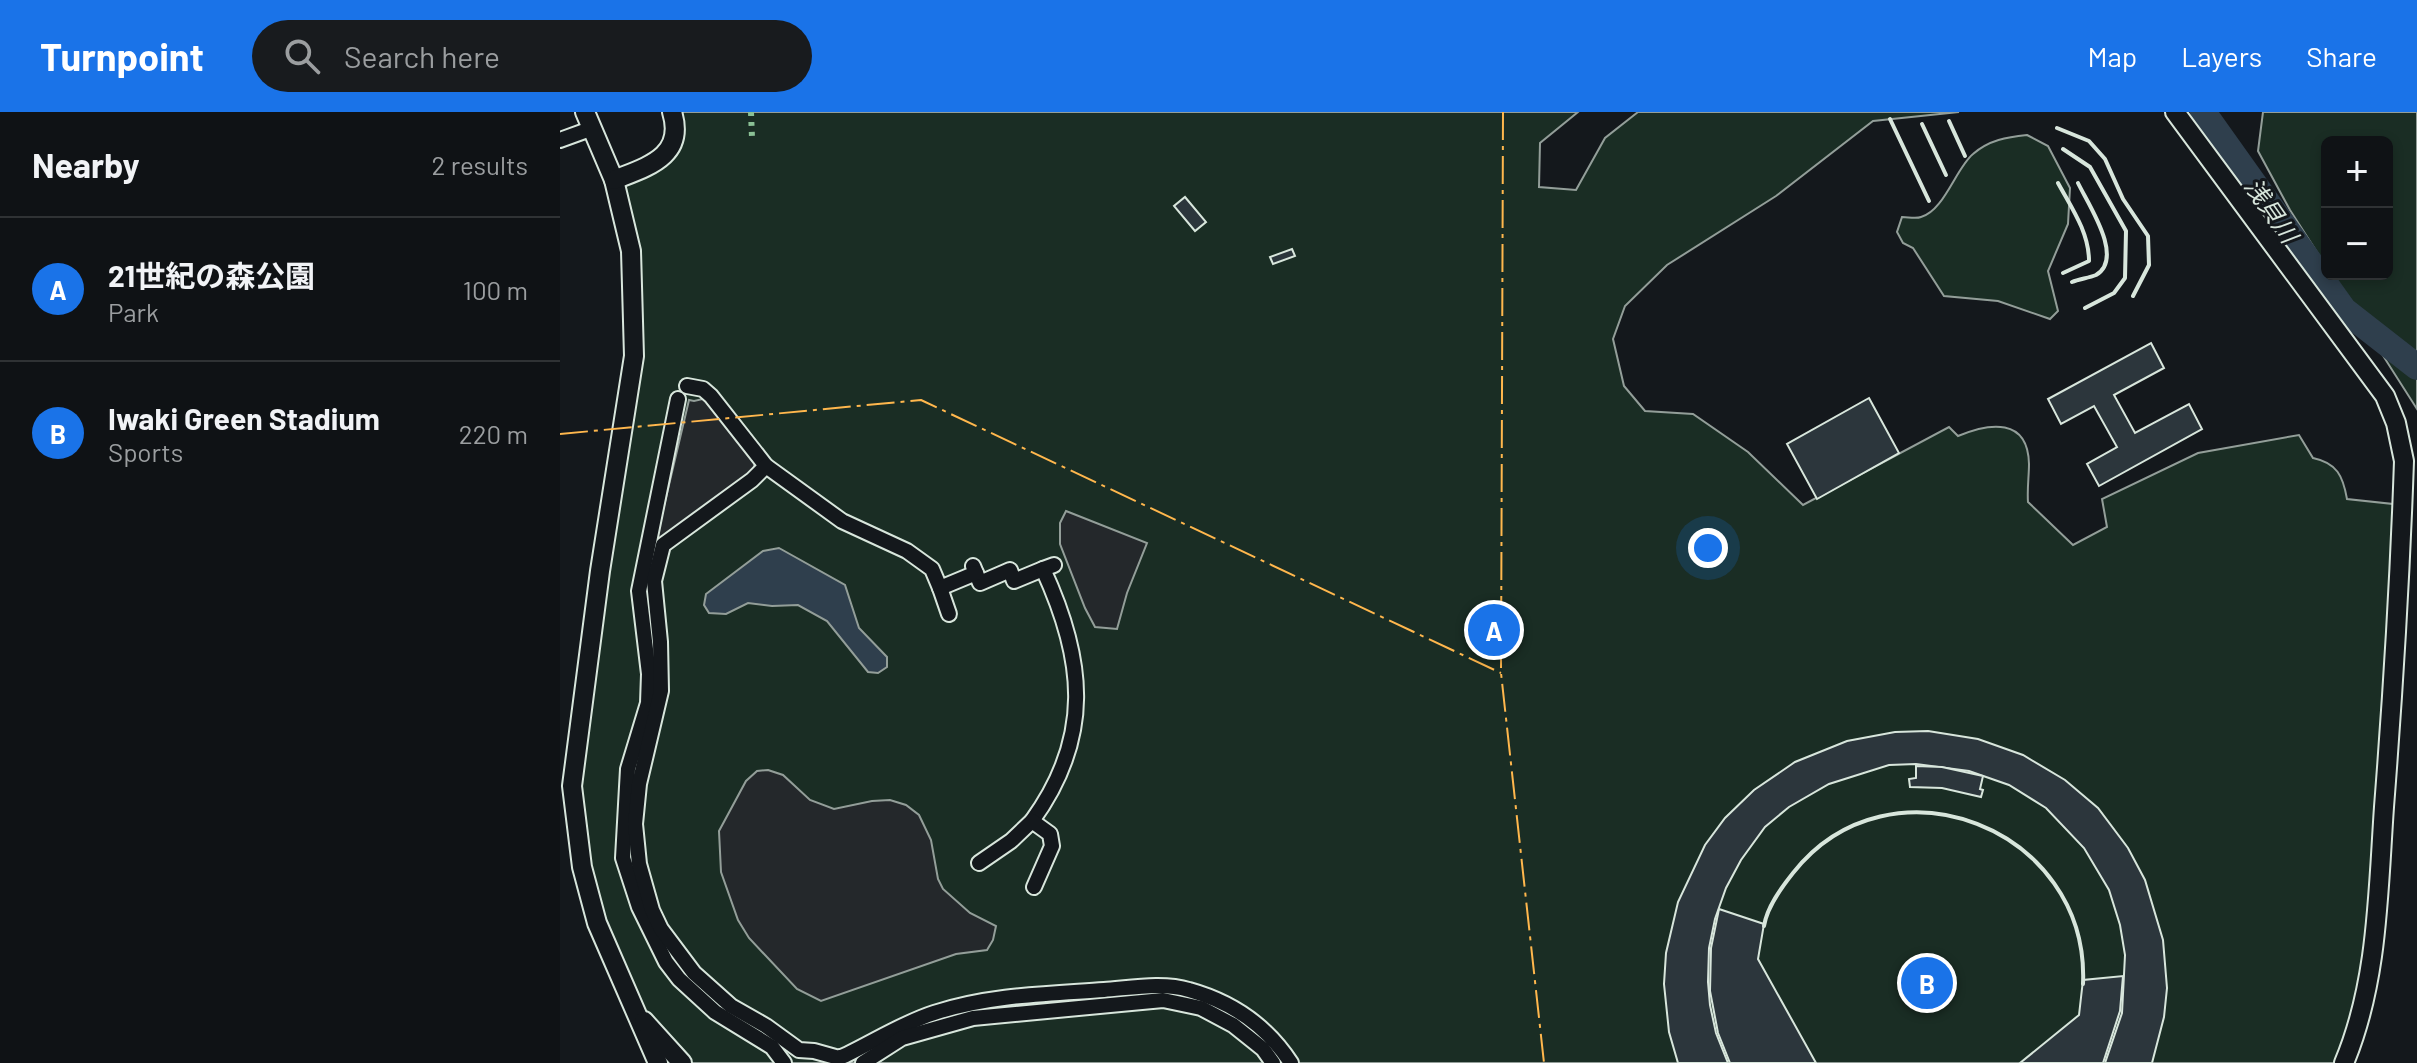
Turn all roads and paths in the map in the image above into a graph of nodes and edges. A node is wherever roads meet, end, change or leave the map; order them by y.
1 (672, 112) edge
2 (2175, 112) edge
3 (589, 120) edge
4 (560, 140) edge
5 (614, 180) junction
6 (687, 386) dead end
7 (678, 399) dead end
8 (766, 466) junction
9 (940, 588) junction
10 (949, 614) dead end
11 (1032, 821) junction
12 (979, 863) dead end
13 (1034, 887) dead end
14 (634, 1010) junction
15 (658, 1063) edge
16 (682, 1063) edge
17 (784, 1063) edge
18 (863, 1063) edge
19 (1273, 1063) edge
20 (1291, 1063) edge
21 (2344, 1063) edge

1 - 5 street
2 - 21 street
3 - 4 street
3 - 5 street
5 - 14 street
6 - 8 street
7 - 17 street
8 - 9 street
8 - 20 street
9 - 10 street
9 - 11 street
11 - 12 street
11 - 13 street
14 - 15 street
14 - 16 street
18 - 19 street

